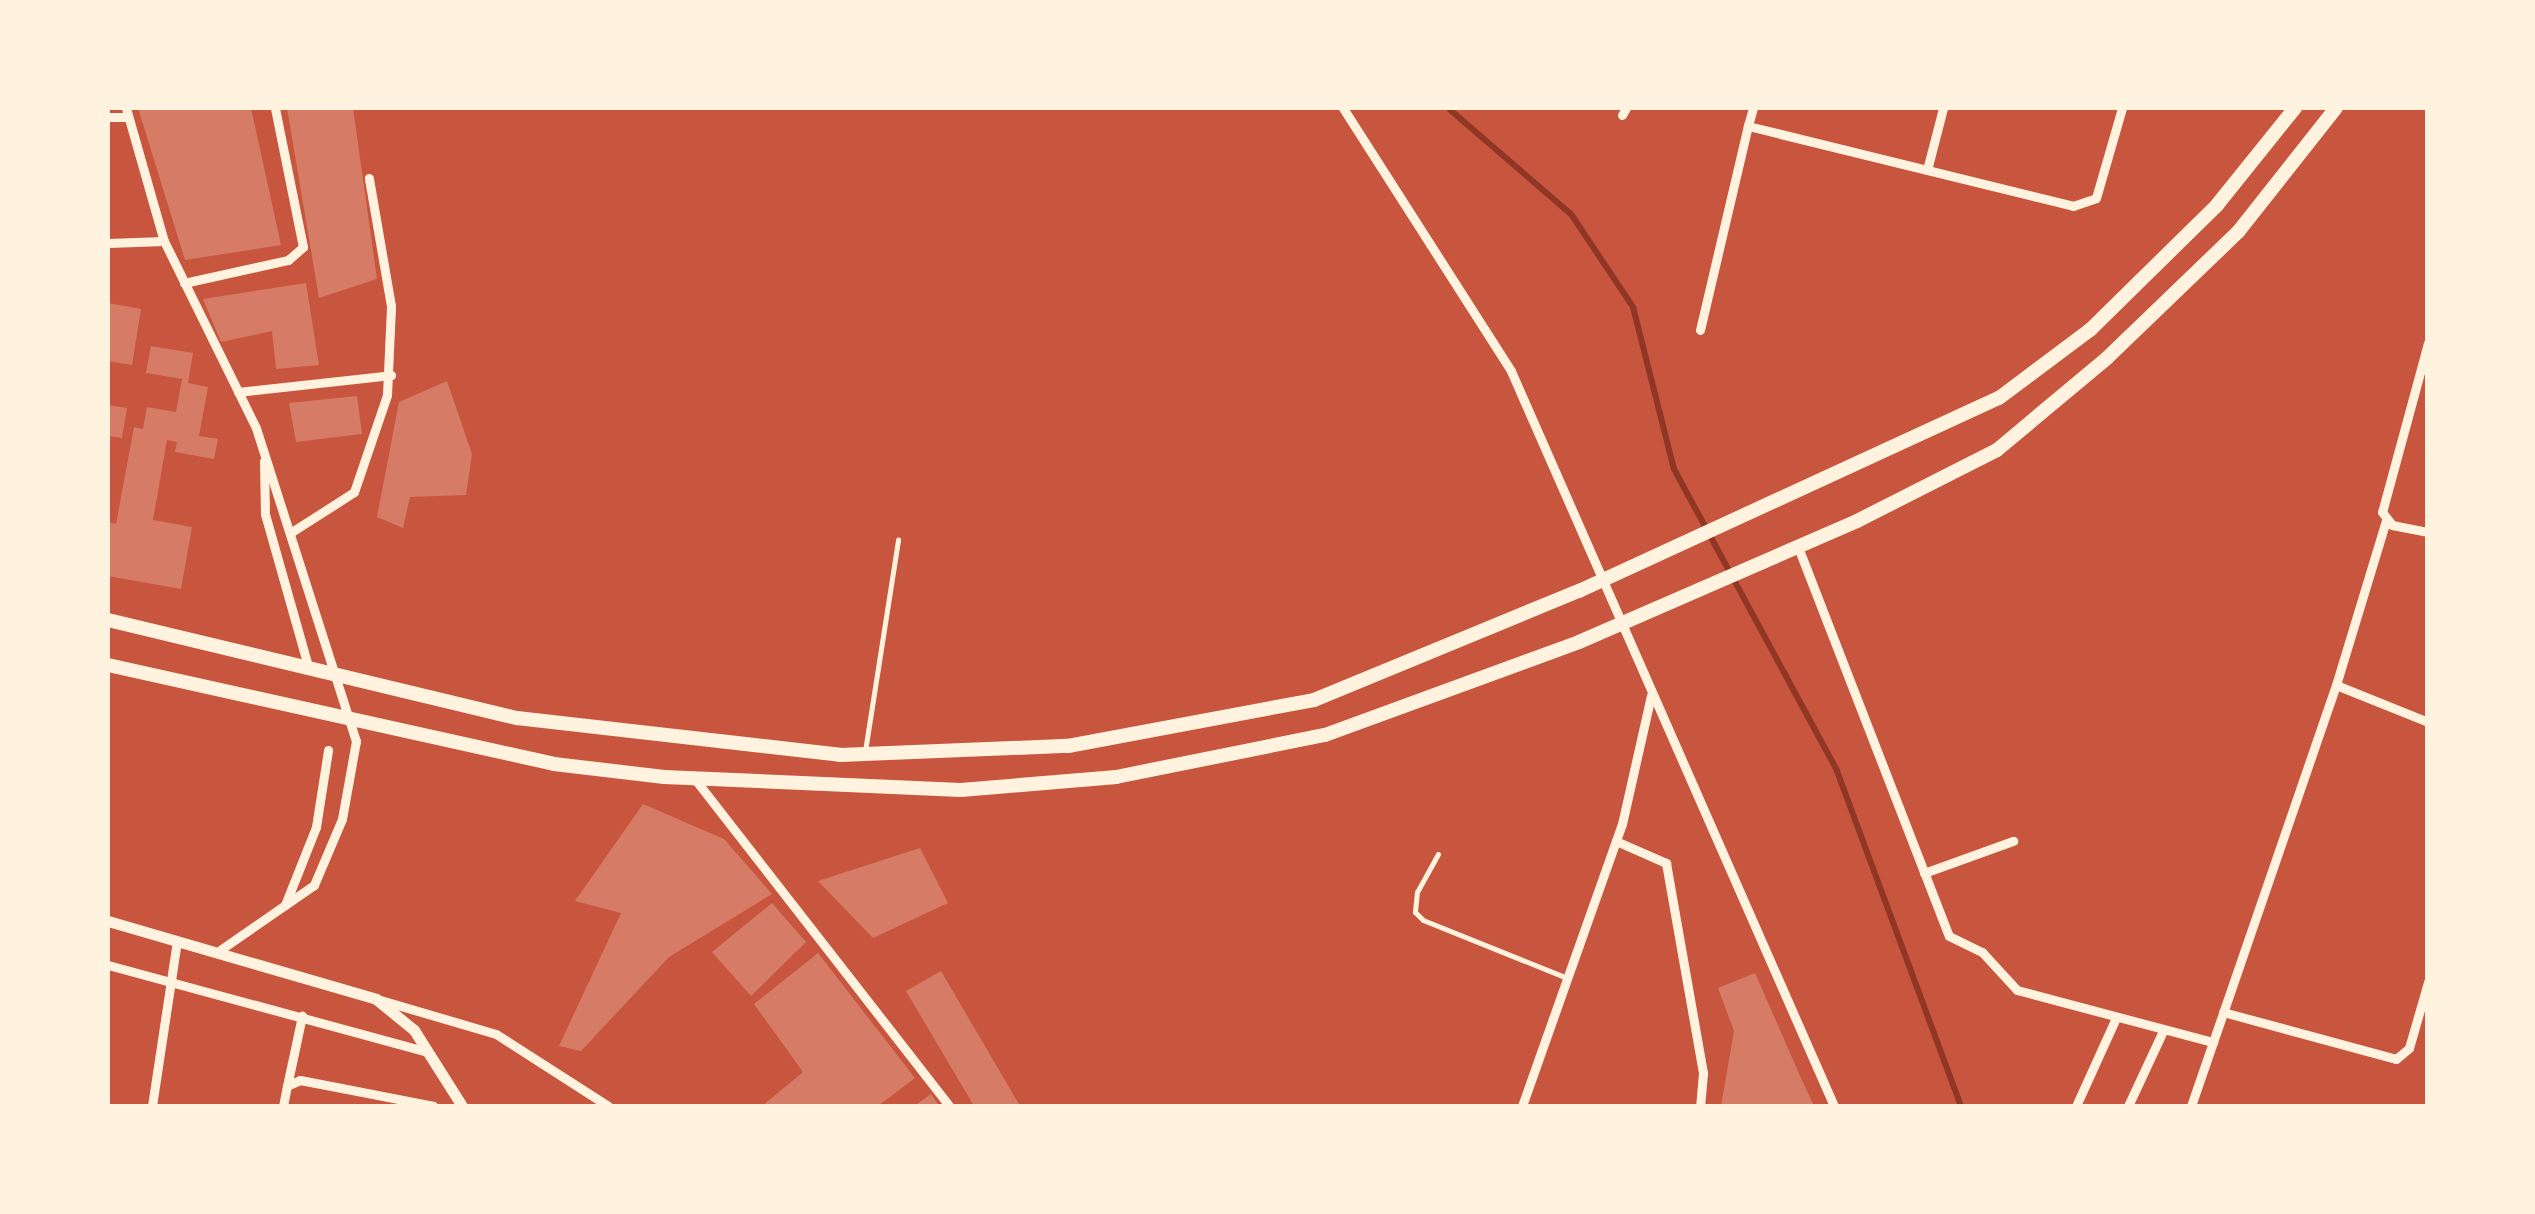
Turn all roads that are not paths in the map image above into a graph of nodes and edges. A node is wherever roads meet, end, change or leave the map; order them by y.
1 (275, 108) edge
2 (1343, 108) edge
3 (1753, 108) edge
4 (1942, 108) edge
5 (2122, 108) edge
6 (2296, 108) edge
7 (2336, 108) edge
8 (127, 112) edge
9 (108, 117) edge
10 (1748, 126) junction
11 (1927, 170) junction
12 (368, 178) dead end
13 (164, 241) junction
14 (108, 243) edge
15 (184, 283) junction
16 (1700, 330) dead end
17 (2428, 343) edge
18 (391, 375) junction
19 (2414, 388) junction
20 (2428, 390) edge
21 (238, 392) junction
22 (264, 460) junction
23 (2386, 520) junction
24 (2428, 532) edge
25 (290, 533) junction
26 (898, 540) dead end
27 (1798, 547) junction
28 (1603, 580) junction
29 (108, 620) edge
30 (1617, 624) junction
31 (307, 662) dead end
32 (108, 665) edge
33 (336, 676) junction
34 (2336, 685) junction
35 (1651, 693) junction
36 (354, 720) junction
37 (2428, 722) edge
38 (328, 750) dead end
39 (865, 754) junction
40 (694, 778) junction
41 (2013, 840) dead end
42 (1616, 841) junction
43 (1438, 854) dead end
44 (1924, 873) junction
45 (284, 908) junction
46 (108, 921) edge
47 (177, 941) junction
48 (220, 950) junction
49 (108, 965) edge
50 (170, 978) junction
51 (1568, 978) junction
52 (2428, 982) edge
53 (376, 999) junction
54 (2223, 1012) junction
55 (302, 1016) junction
56 (2115, 1020) junction
57 (2163, 1031) junction
58 (2213, 1042) junction
59 (431, 1052) junction
60 (287, 1086) junction
61 (152, 1106) edge
62 (282, 1106) edge
63 (434, 1106) edge
64 (462, 1106) edge
65 (608, 1106) edge
66 (949, 1106) edge
67 (1522, 1106) edge
68 (1700, 1106) edge
69 (1834, 1106) edge
70 (2076, 1106) edge
71 (2128, 1106) edge
72 (2191, 1106) edge

1 - 15 street
2 - 28 street
3 - 10 street
4 - 11 street
5 - 11 street
6 - 28 main road
7 - 27 main road
8 - 9 street
8 - 13 street
10 - 11 street
10 - 16 street
12 - 18 street
13 - 14 street
13 - 15 street
15 - 21 street
17 - 19 street
18 - 21 street
18 - 25 street
19 - 20 street
19 - 23 street
21 - 22 street
22 - 25 street
22 - 31 street
23 - 24 street
23 - 34 street
25 - 33 street
26 - 39 lane
27 - 30 main road
27 - 44 street
28 - 30 street
28 - 39 main road
29 - 33 main road
30 - 35 street
30 - 40 main road
32 - 36 main road
33 - 36 street
33 - 39 main road
34 - 37 street
34 - 54 street
35 - 42 street
35 - 69 street
36 - 40 main road
36 - 45 street
38 - 45 street
40 - 66 street
41 - 44 street
42 - 51 street
42 - 68 street
43 - 51 lane
44 - 56 street
45 - 48 street
46 - 47 street
47 - 48 street
47 - 50 street
48 - 53 street
49 - 50 street
50 - 55 street
50 - 61 street
51 - 67 street
52 - 54 street
53 - 59 street
53 - 65 street
54 - 58 street
55 - 59 street
55 - 60 street
56 - 57 street
56 - 70 street
57 - 58 street
57 - 71 street
58 - 72 street
59 - 64 street
60 - 62 street
60 - 63 street

